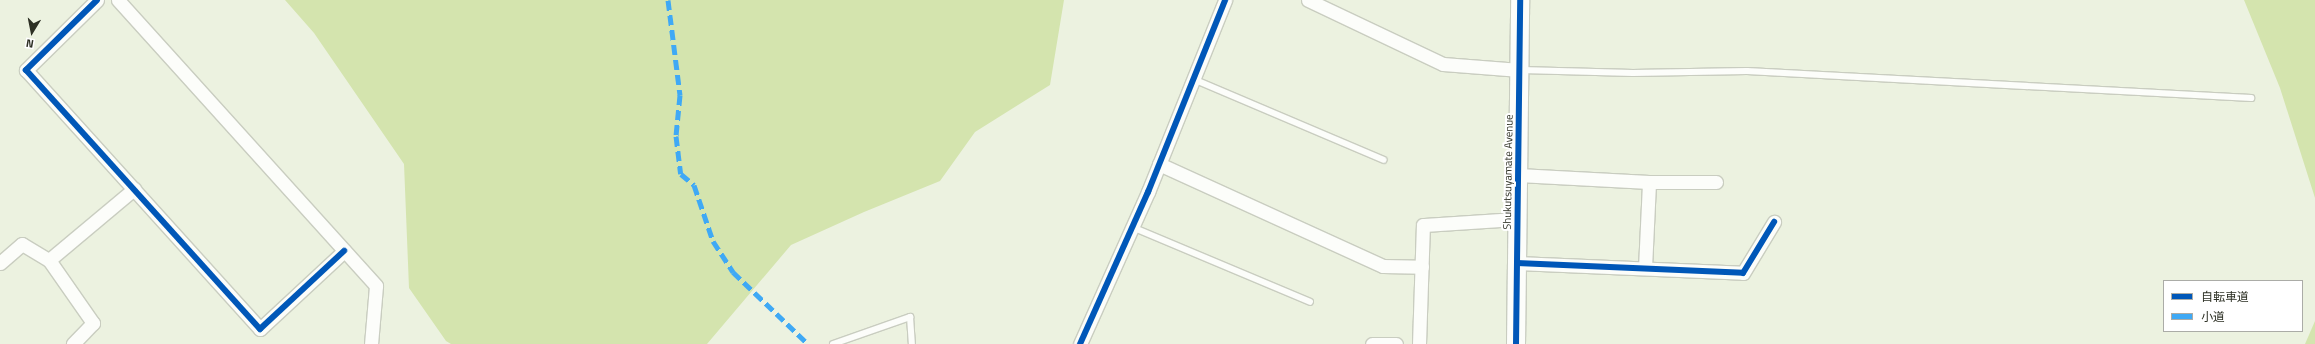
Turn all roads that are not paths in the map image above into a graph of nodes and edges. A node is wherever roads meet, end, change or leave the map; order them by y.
1 (97, 0) edge
2 (118, 0) edge
3 (1225, 0) edge
4 (1308, 0) edge
5 (1520, 0) edge
6 (1520, 70) junction
7 (1193, 78) junction
8 (2251, 98) dead end
9 (1384, 160) dead end
10 (1159, 164) junction
11 (1518, 175) junction
12 (1648, 182) junction
13 (1716, 182) dead end
14 (134, 189) junction
15 (1517, 219) junction
16 (1774, 222) dead end
17 (1132, 227) junction
18 (344, 251) junction
19 (49, 260) junction
20 (0, 263) edge
21 (1517, 263) junction
22 (1422, 267) junction
23 (1645, 268) junction
24 (1310, 302) dead end
25 (73, 344) edge
26 (371, 344) edge
27 (833, 344) edge
28 (912, 344) edge
29 (1080, 344) edge
30 (1372, 344) edge
31 (1396, 344) edge
32 (1419, 344) edge
33 (1516, 344) edge

1 - 14 street
2 - 18 street
3 - 7 street
4 - 6 street
5 - 6 street, Shukutsuyamate Avenue
6 - 8 lane
6 - 11 street, Shukutsuyamate Avenue
7 - 9 lane
7 - 10 street
10 - 17 street
10 - 22 street
11 - 12 street
11 - 15 street, Shukutsuyamate Avenue
12 - 13 street
12 - 23 street
14 - 18 street
14 - 19 street
15 - 21 street, Shukutsuyamate Avenue
15 - 22 street
16 - 23 street
17 - 24 lane
17 - 29 street
18 - 26 street
19 - 20 street
19 - 25 street
21 - 23 street
21 - 33 street, Shukutsuyamate Avenue
22 - 32 street
27 - 28 lane
30 - 31 street

